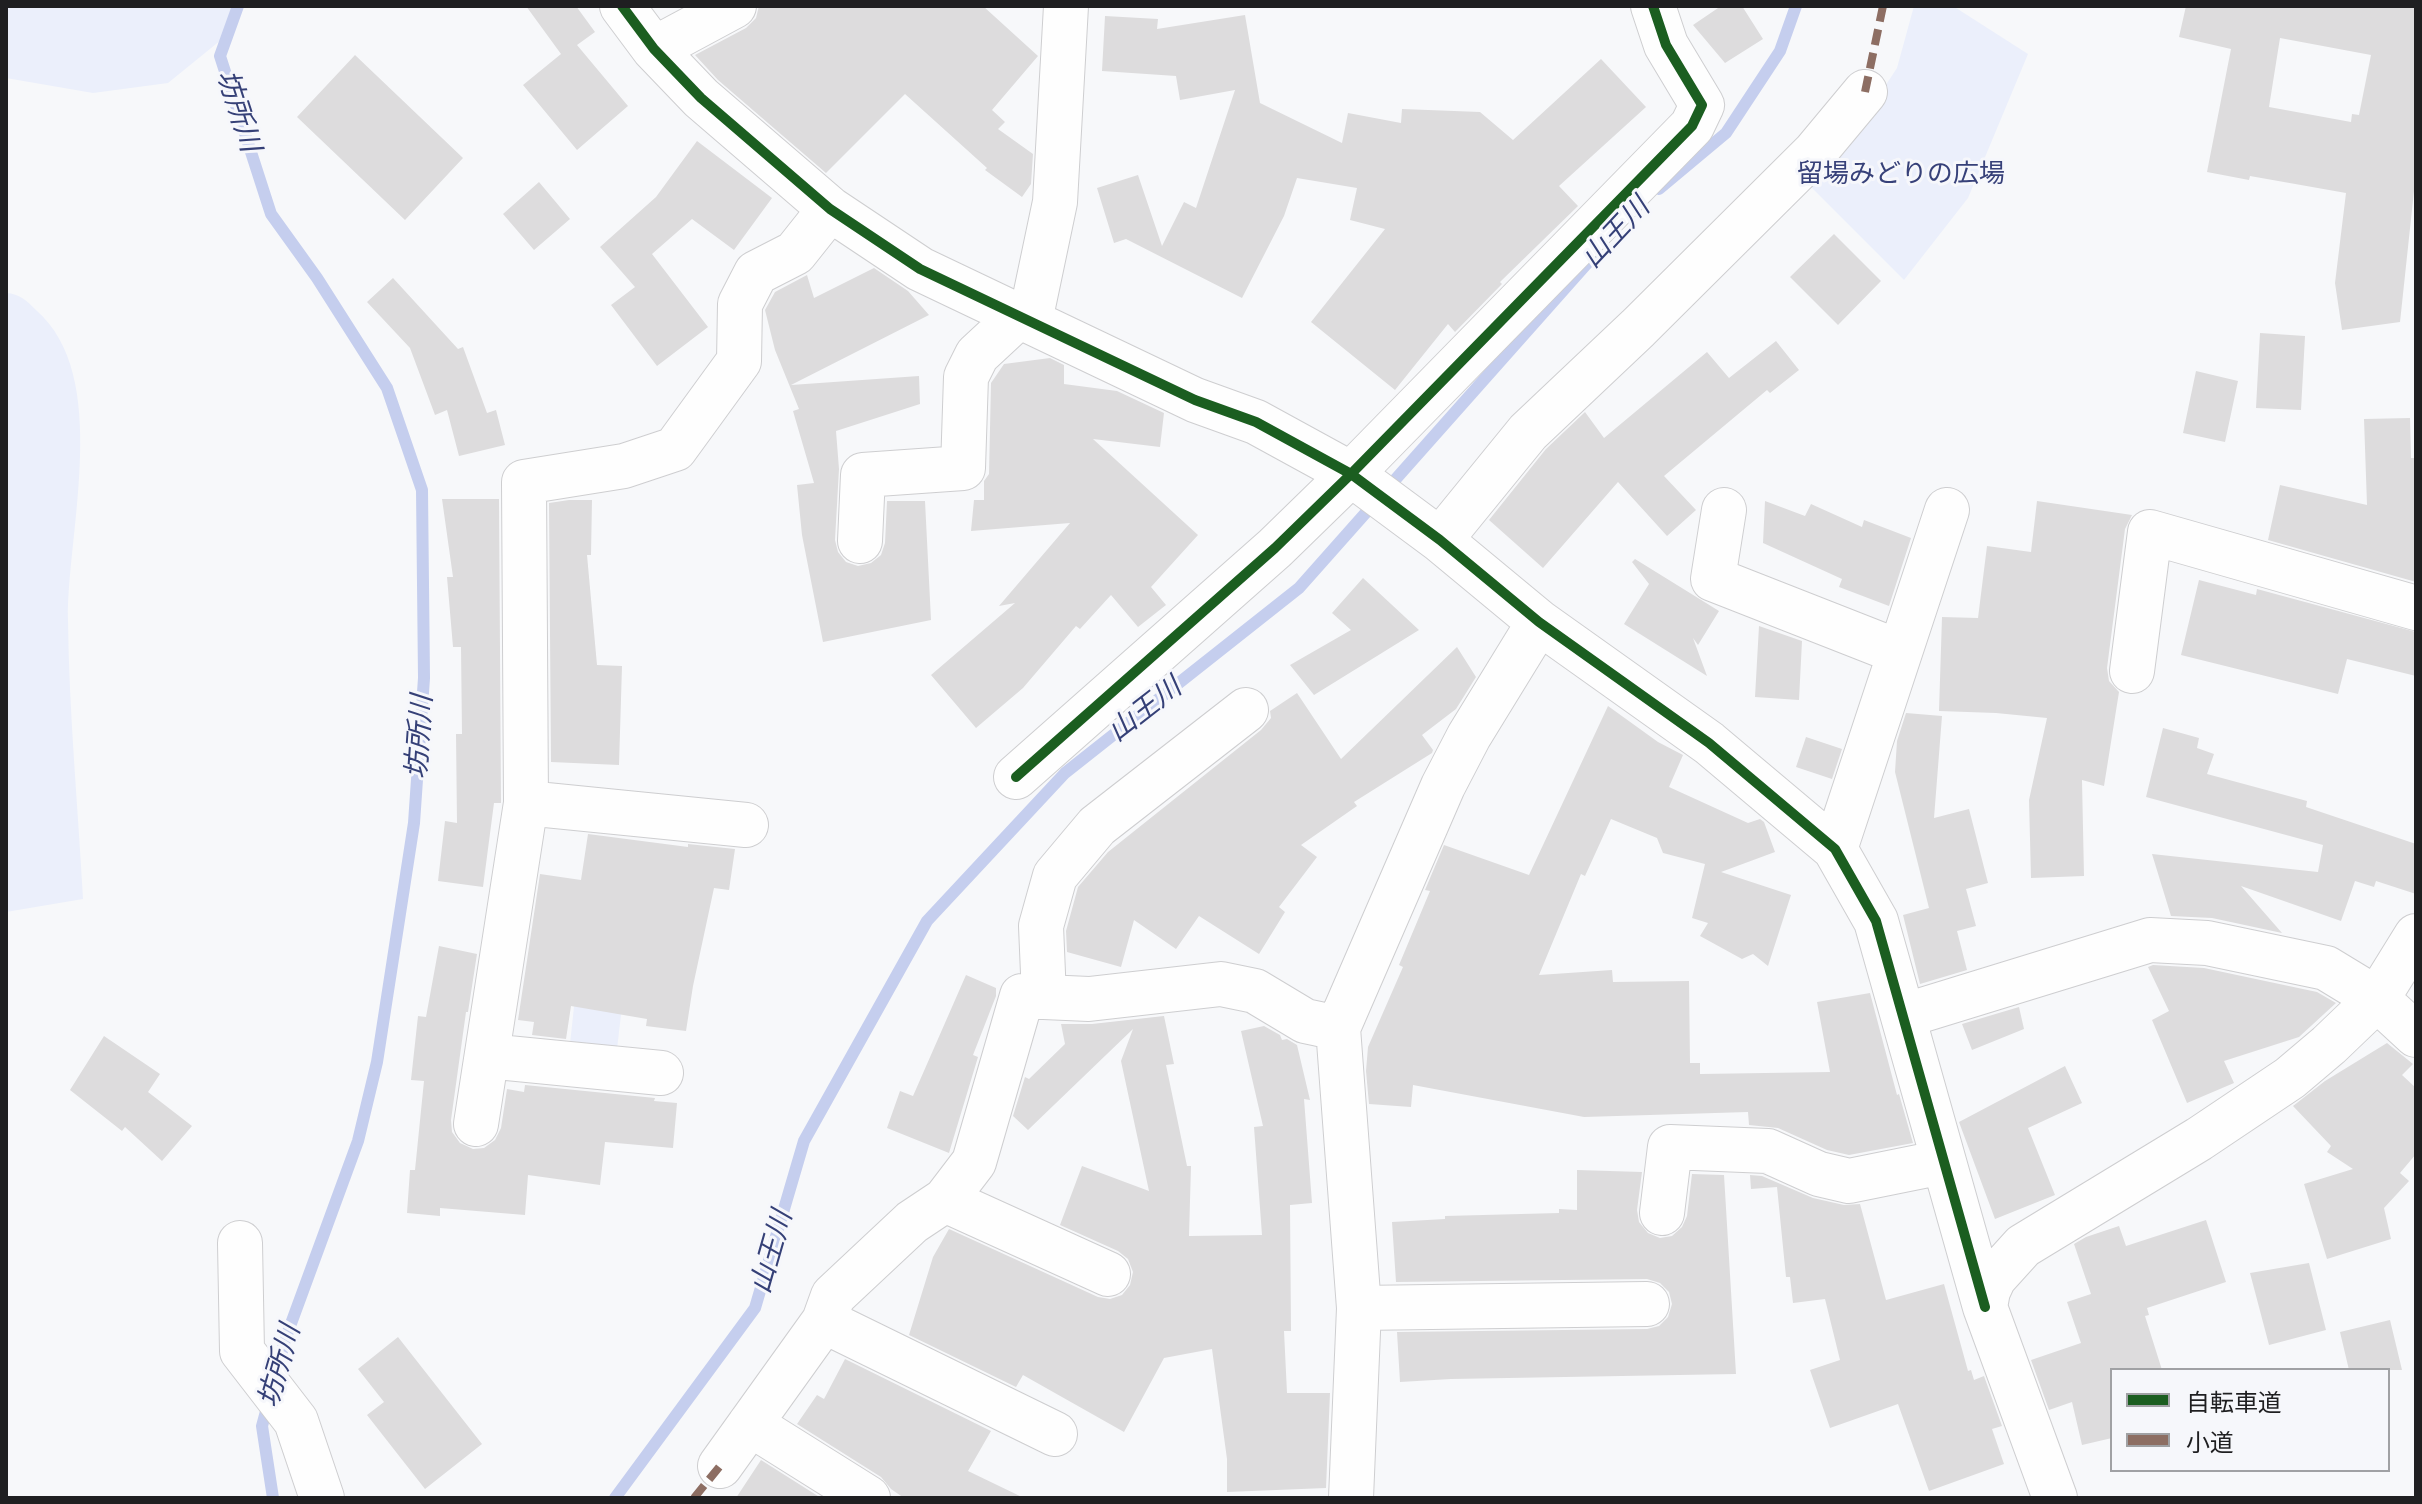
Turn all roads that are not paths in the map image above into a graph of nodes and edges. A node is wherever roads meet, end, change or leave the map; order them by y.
1 (622, 6) edge
2 (734, 6) edge
3 (1066, 6) edge
4 (1653, 6) edge
5 (654, 49) junction
6 (1865, 92) dead end
7 (830, 209) junction
8 (1025, 318) junction
9 (1351, 474) junction
10 (1724, 510) dead end
11 (1947, 510) dead end
12 (1428, 532) junction
13 (860, 541) dead end
14 (2416, 608) edge
15 (1539, 622) junction
16 (1899, 652) junction
17 (2132, 671) dead end
18 (1246, 710) dead end
19 (1016, 777) dead end
20 (526, 803) junction
21 (746, 825) dead end
22 (1835, 849) junction
23 (2416, 936) edge
24 (1044, 997) junction
25 (2377, 999) junction
26 (1903, 1016) junction
27 (1338, 1028) junction
28 (2416, 1035) edge
29 (487, 1056) junction
30 (661, 1073) dead end
31 (476, 1124) dead end
32 (1943, 1162) junction
33 (945, 1200) junction
34 (1662, 1213) dead end
35 (240, 1243) dead end
36 (1108, 1274) dead end
37 (1647, 1304) dead end
38 (1985, 1307) junction
39 (1359, 1308) junction
40 (824, 1321) junction
41 (750, 1424) junction
42 (1055, 1434) dead end
43 (720, 1466) dead end
44 (322, 1498) edge
45 (868, 1498) edge
46 (1351, 1498) edge
47 (2055, 1498) edge

1 - 5 street
2 - 5 street
3 - 8 street
4 - 9 street
5 - 7 street
6 - 12 street
7 - 8 street
7 - 20 street
8 - 9 street
8 - 13 street
9 - 12 street
9 - 19 street
10 - 16 street
11 - 16 street
12 - 15 street
14 - 17 street
15 - 22 street
15 - 27 street
16 - 22 street
18 - 24 street
20 - 21 street
20 - 29 street
22 - 26 street
23 - 25 street
24 - 27 street
24 - 33 street
25 - 26 street
25 - 28 street
25 - 38 street
26 - 32 street
27 - 39 street
29 - 30 street
29 - 31 street
32 - 34 street
32 - 38 street
33 - 36 street
33 - 40 street
35 - 44 street
37 - 39 street
38 - 47 street
39 - 46 street
40 - 41 street
40 - 42 street
41 - 43 street
41 - 45 street

